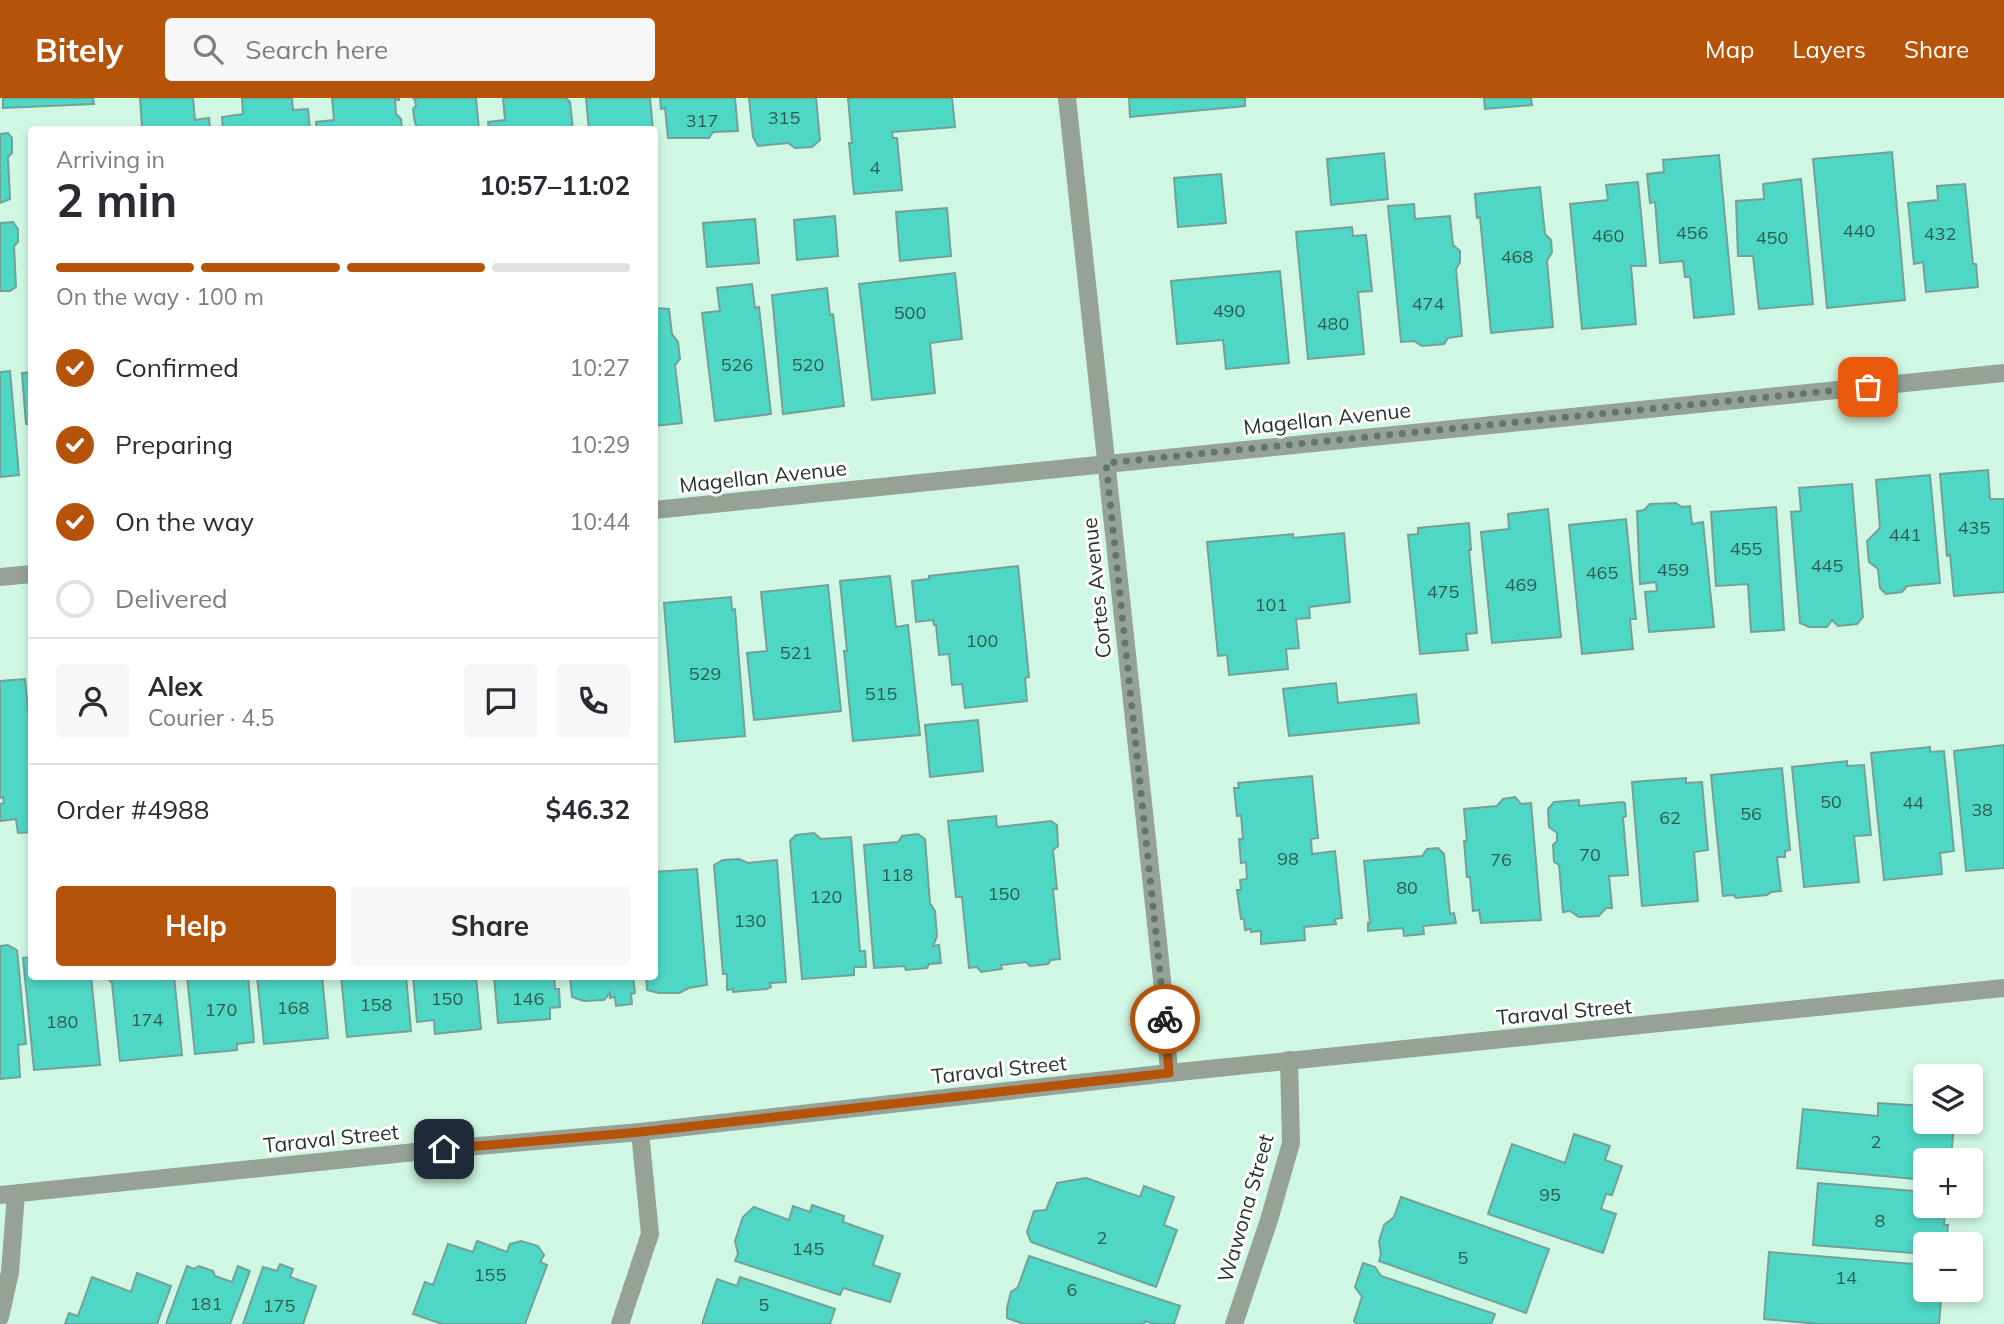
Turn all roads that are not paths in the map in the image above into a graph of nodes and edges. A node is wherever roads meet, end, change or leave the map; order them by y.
1 (1067, 98) edge
2 (2004, 373) edge
3 (1106, 463) junction
4 (658, 510) edge
5 (28, 574) edge
6 (0, 577) edge
7 (2004, 988) edge
8 (1289, 1060) junction
9 (1169, 1073) junction
10 (640, 1132) junction
11 (8, 1194) edge
12 (0, 1317) edge
13 (620, 1324) edge
14 (1234, 1324) edge

1 - 3 street, Cortes Avenue
2 - 3 street, Magellan Avenue
3 - 4 street, Magellan Avenue
3 - 9 street, Cortes Avenue
5 - 6 street
7 - 8 street, Taraval Street
8 - 9 street, Taraval Street
8 - 14 street, Wawona Street
9 - 10 street, Taraval Street
10 - 11 street, Taraval Street
10 - 13 street
11 - 12 street

